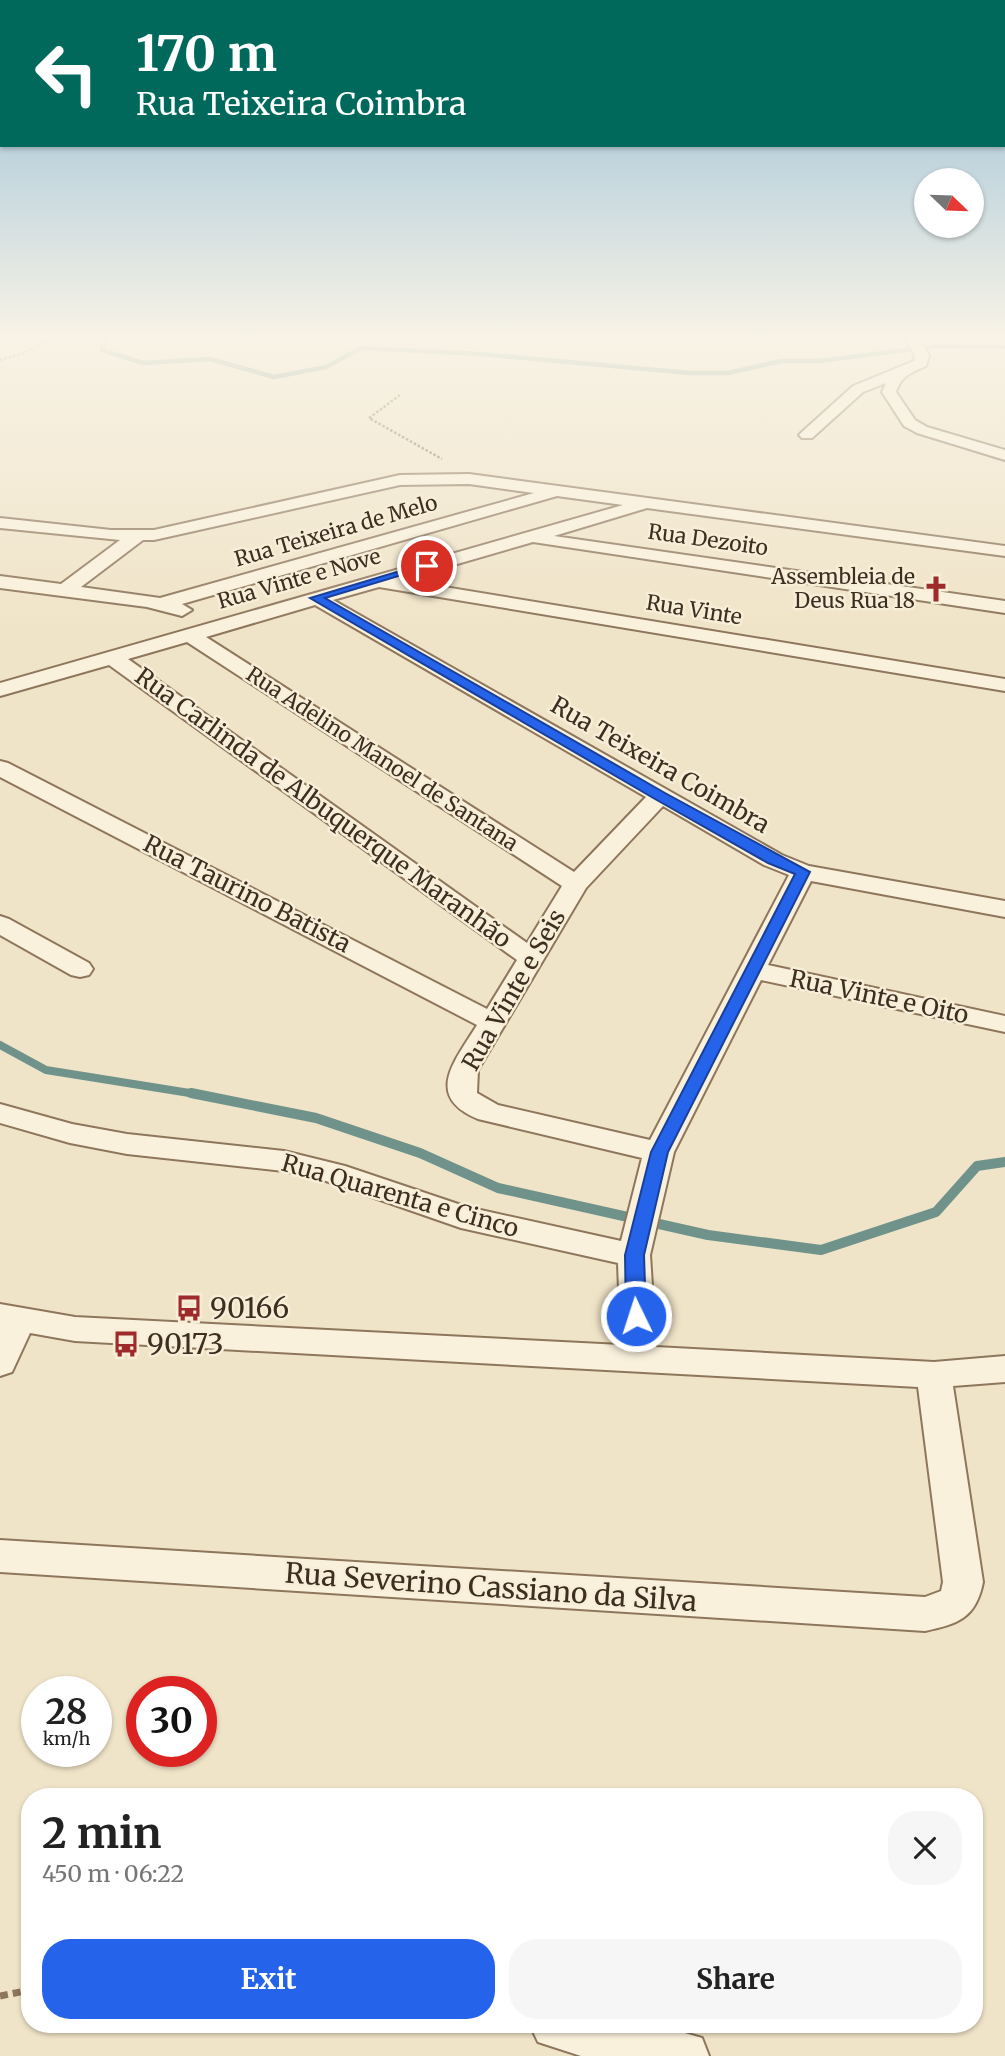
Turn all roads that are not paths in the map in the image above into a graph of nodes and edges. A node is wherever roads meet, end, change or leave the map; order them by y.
1 (809, 433) edge
2 (932, 433) edge
3 (807, 435) dead end
4 (1005, 455) edge
5 (561, 490) junction
6 (650, 502) junction
7 (0, 523) edge
8 (136, 537) junction
9 (529, 537) junction
10 (1005, 551) edge
11 (376, 581) junction
12 (0, 582) edge
13 (64, 591) junction
14 (316, 598) junction
15 (164, 603) junction
16 (1005, 607) edge
17 (212, 627) junction
18 (188, 634) junction
19 (113, 658) junction
20 (1005, 685) edge
21 (0, 690) edge
22 (0, 768) edge
23 (660, 796) junction
24 (803, 872) junction
25 (576, 884) junction
26 (1005, 909) edge
27 (0, 924) edge
28 (532, 959) junction
29 (80, 969) dead end
30 (753, 970) junction
31 (492, 1022) junction
32 (1005, 1024) edge
33 (0, 1113) edge
34 (659, 1152) junction
35 (640, 1231) junction
36 (9, 1318) edge
37 (640, 1360) junction
38 (0, 1363) edge
39 (1005, 1369) edge
40 (934, 1374) junction
41 (0, 1556) edge
42 (588, 2033) edge
43 (684, 2056) edge

1 - 3 street
2 - 4 street
5 - 6 street
5 - 8 street
5 - 15 street, Rua Teixeira de Melo
6 - 9 street, Rua Vinte e Nove
6 - 10 street
7 - 8 street
8 - 13 street
9 - 11 street, Rua Vinte e Nove
9 - 16 street, Rua Dezoito
11 - 14 street, Rua Vinte e Nove
11 - 20 street, Rua Vinte
12 - 13 street
13 - 15 street
14 - 17 street, Rua Vinte e Nove
14 - 23 street, Rua Teixeira Coimbra
15 - 17 street
17 - 18 street, Rua Vinte e Nove
18 - 19 street, Rua Vinte e Nove
18 - 25 street, Rua Adelino Manoel de Santana
19 - 21 street, Rua Vinte e Nove
19 - 28 street, Rua Carlinda de Albuquerque Maranhão
22 - 31 street, Rua Taurino Batista
23 - 24 street, Rua Teixeira Coimbra
23 - 25 street, Rua Vinte e Seis
24 - 26 street, Rua Teixeira Coimbra
24 - 30 street
25 - 28 street, Rua Vinte e Seis
27 - 29 street
28 - 31 street, Rua Vinte e Seis
30 - 32 street, Rua Vinte e Oito
30 - 34 street
31 - 34 street, Rua Vinte e Seis
33 - 35 street, Rua Quarenta e Cinco
34 - 35 street
35 - 37 street
36 - 37 street
36 - 38 street
37 - 40 street
39 - 40 street
40 - 41 street, Rua Severino Cassiano da Silva
42 - 43 street

